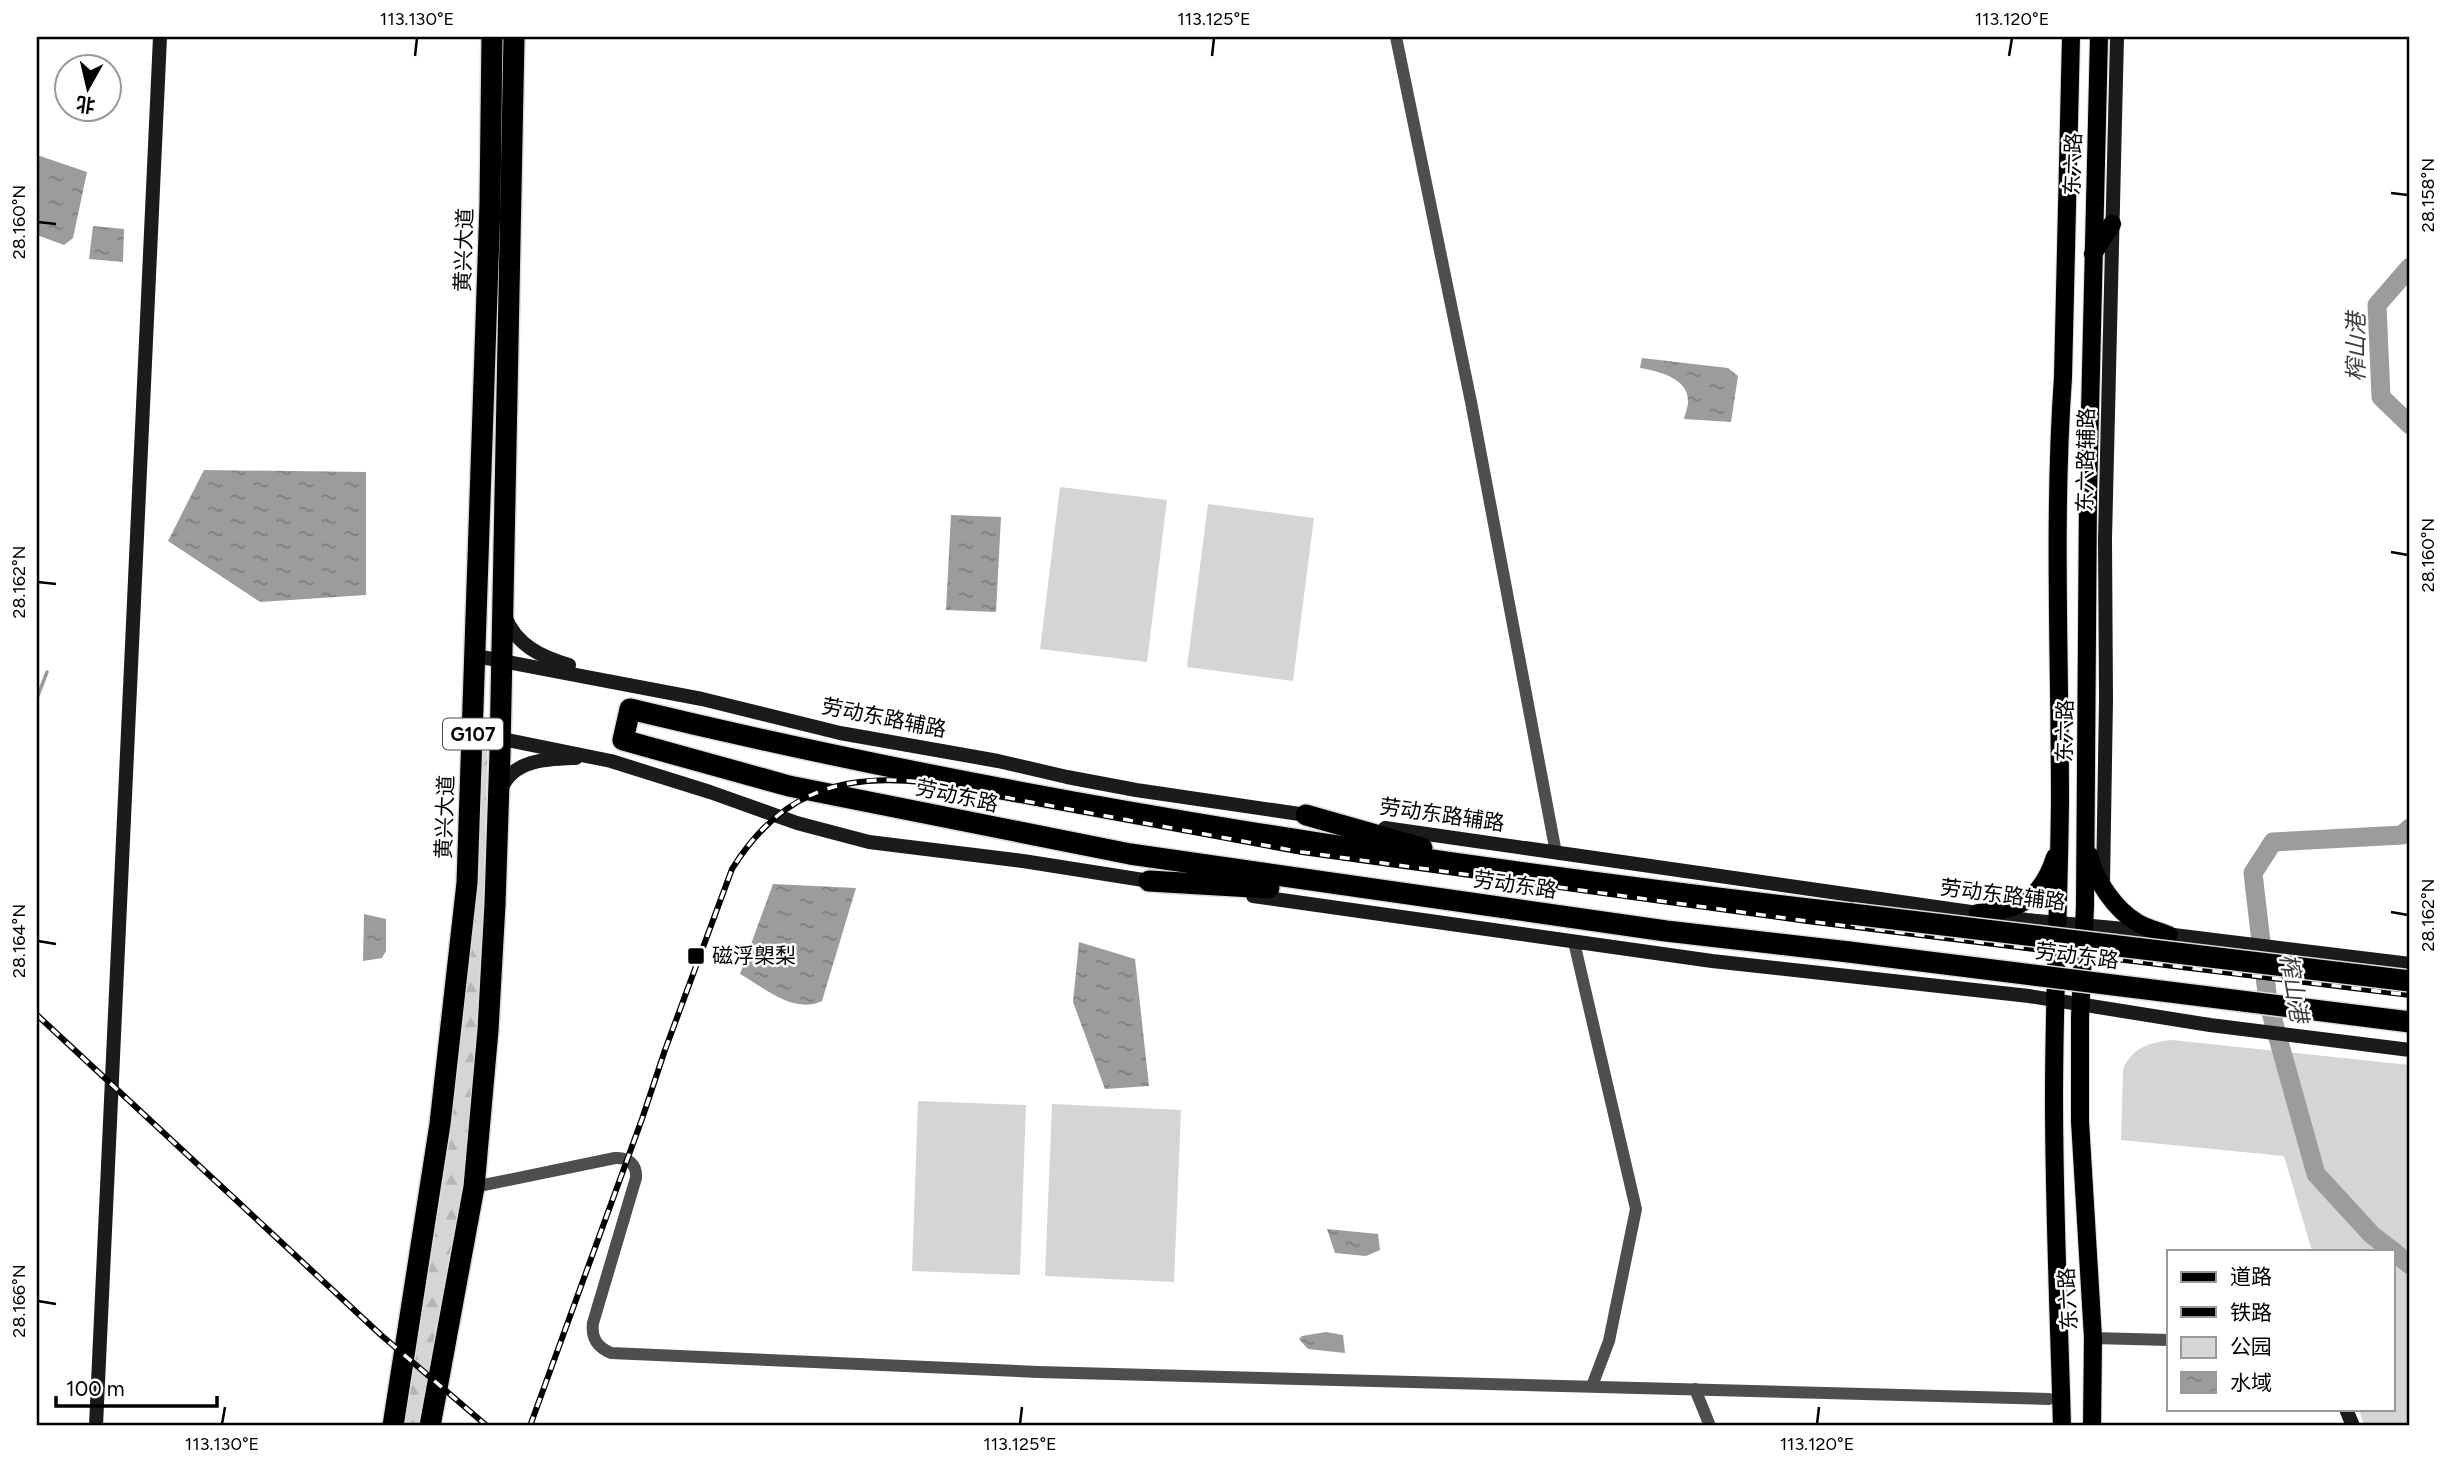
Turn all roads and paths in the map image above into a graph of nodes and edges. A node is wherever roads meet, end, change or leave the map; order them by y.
1 (160, 37) edge
2 (492, 37) edge
3 (514, 37) edge
4 (1396, 37) edge
5 (2071, 37) edge
6 (2099, 37) edge
7 (2117, 37) edge
8 (2112, 224) junction
9 (2093, 254) junction
10 (502, 601) junction
11 (476, 656) junction
12 (500, 660) junction
13 (665, 691) junction
14 (473, 733) junction
15 (500, 738) junction
16 (611, 761) junction
17 (498, 798) junction
18 (1306, 815) junction
19 (2059, 840) junction
20 (2086, 842) junction
21 (1556, 853) junction
22 (1149, 881) junction
23 (1588, 883) junction
24 (2103, 885) junction
25 (1476, 904) junction
26 (1978, 913) junction
27 (2058, 923) junction
28 (2084, 926) junction
29 (2169, 935) junction
30 (1574, 942) junction
31 (2410, 964) edge
32 (2410, 981) edge
33 (2055, 1000) junction
34 (2080, 1004) junction
35 (2410, 1021) edge
36 (2410, 1050) edge
37 (474, 1187) junction
38 (2093, 1338) junction
39 (2167, 1340) edge
40 (1592, 1387) junction
41 (1695, 1390) junction
42 (2049, 1399) dead end
43 (96, 1426) edge
44 (393, 1426) edge
45 (430, 1426) edge
46 (1710, 1426) edge
47 (2062, 1426) edge
48 (2092, 1426) edge

1 - 43 main road
2 - 11 highway, 黄兴大道 / G107
3 - 10 highway, G107
4 - 21 street
5 - 19 main road, 东六路
6 - 9 main road, 东六路
7 - 8 main road, 东六路辅路
8 - 9 main road
8 - 24 main road, 东六路辅路
9 - 20 main road, 东六路
10 - 12 highway, G107
10 - 13 main road
11 - 12 main road, 劳动东路辅路
11 - 14 highway, 黄兴大道 / G107
12 - 13 main road, 劳动东路辅路
12 - 15 highway, G107
13 - 18 main road, 劳动东路辅路
14 - 15 main road
14 - 44 highway, 黄兴大道 / G107
15 - 16 main road
15 - 17 highway, G107
16 - 17 main road
16 - 22 main road
17 - 37 highway, G107
18 - 21 main road, 劳动东路辅路
18 - 23 highway
19 - 26 main road
19 - 27 main road, 东六路
20 - 24 main road
20 - 28 main road, 东六路
21 - 26 main road, 劳动东路辅路
22 - 25 highway
22 - 30 main road
23 - 25 highway, 劳动东路
23 - 32 highway, 劳动东路, bridge
24 - 29 main road
25 - 35 highway, 劳动东路, bridge
26 - 27 main road, 劳动东路辅路
27 - 28 main road, 劳动东路辅路
27 - 33 main road, 东六路
28 - 29 main road, 劳动东路辅路
28 - 34 main road, 东六路
29 - 31 main road, 劳动东路辅路
30 - 33 main road
30 - 40 street
33 - 34 main road
33 - 47 main road, 东六路
34 - 36 main road
34 - 38 main road, 东六路
37 - 40 street
37 - 45 highway, G107
38 - 39 street
38 - 48 main road, 东六路
40 - 41 street
41 - 42 street
41 - 46 street

